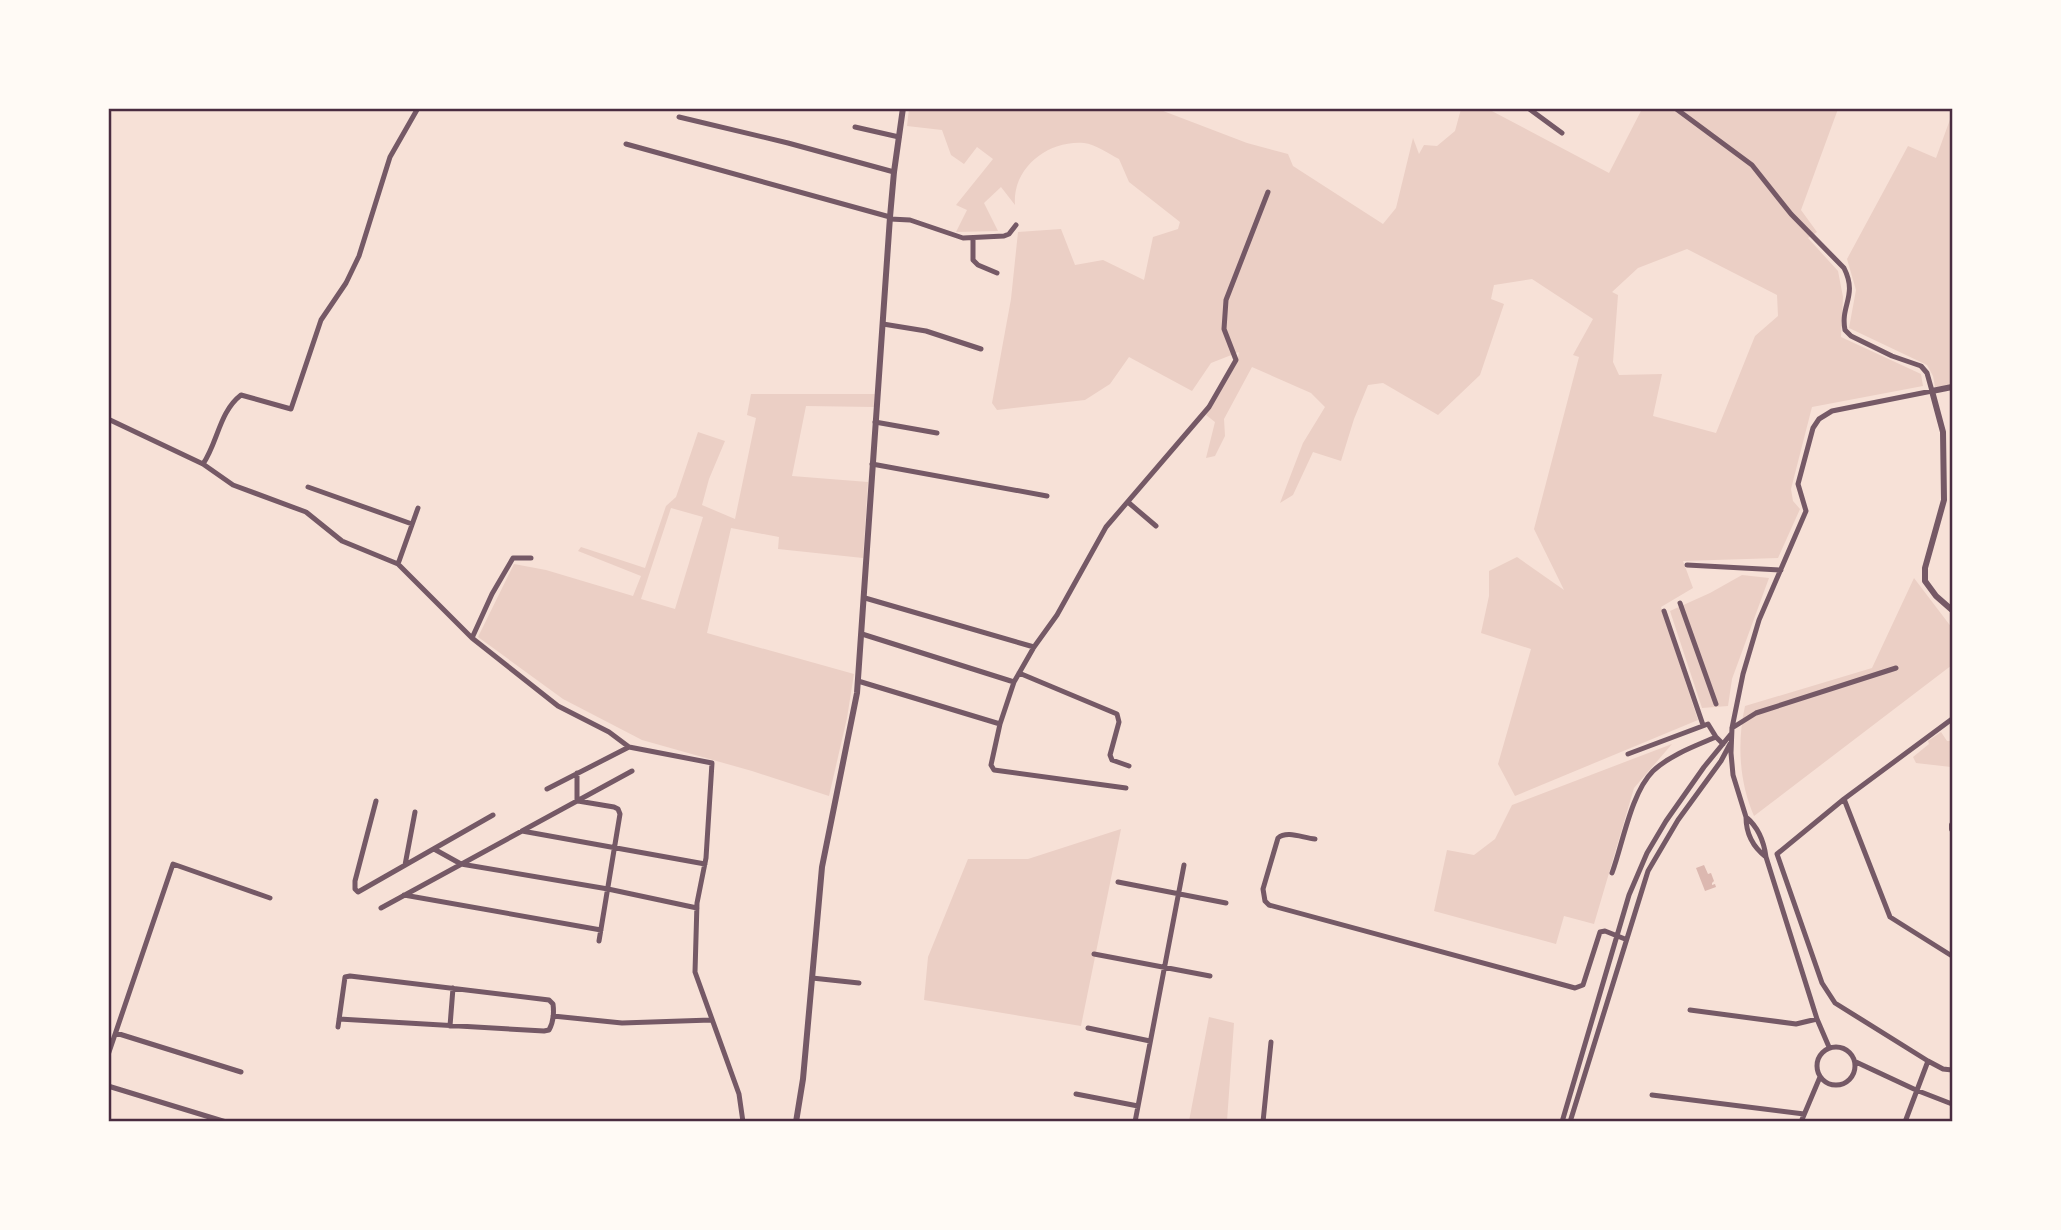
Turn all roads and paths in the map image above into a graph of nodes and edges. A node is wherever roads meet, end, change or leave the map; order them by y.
1 (418, 108) edge
2 (903, 108) edge
3 (1528, 108) edge
4 (1675, 108) edge
5 (680, 117) dead end
6 (855, 127) dead end
7 (1562, 133) dead end
8 (899, 137) junction
9 (626, 144) dead end
10 (894, 172) junction
11 (1268, 192) dead end
12 (890, 218) junction
13 (1016, 225) dead end
14 (973, 238) junction
15 (997, 273) dead end
16 (883, 324) junction
17 (981, 349) dead end
18 (1952, 387) edge
19 (1932, 391) junction
20 (108, 419) edge
21 (875, 422) junction
22 (937, 433) dead end
23 (203, 464) junction
24 (872, 464) junction
25 (308, 487) dead end
26 (1046, 496) dead end
27 (1129, 503) junction
28 (418, 508) dead end
29 (412, 524) junction
30 (1156, 526) dead end
31 (531, 558) dead end
32 (398, 564) junction
33 (1687, 565) dead end
34 (1781, 570) junction
35 (865, 598) junction
36 (1680, 603) dead end
37 (1952, 610) edge
38 (1664, 611) dead end
39 (862, 634) junction
40 (472, 638) junction
41 (1034, 647) junction
42 (1896, 668) dead end
43 (1019, 673) junction
44 (858, 681) junction
45 (1014, 682) junction
46 (1716, 704) dead end
47 (1952, 719) edge
48 (1000, 724) junction
49 (1703, 725) junction
50 (1732, 734) junction
51 (1716, 737) junction
52 (1723, 744) junction
53 (629, 747) junction
54 (1628, 754) dead end
55 (1129, 765) dead end
56 (632, 771) dead end
57 (577, 773) junction
58 (1126, 788) dead end
59 (547, 789) dead end
60 (1844, 799) junction
61 (376, 801) dead end
62 (577, 801) junction
63 (415, 812) dead end
64 (493, 816) dead end
65 (523, 831) junction
66 (1315, 839) dead end
67 (614, 848) junction
68 (434, 849) junction
69 (461, 864) junction
70 (705, 864) junction
71 (1184, 864) dead end
72 (405, 865) junction
73 (1612, 873) dead end
74 (1118, 882) dead end
75 (608, 889) junction
76 (1178, 894) junction
77 (404, 895) junction
78 (270, 898) dead end
79 (1226, 903) dead end
80 (381, 908) dead end
81 (697, 908) junction
82 (601, 930) junction
83 (1618, 936) junction
84 (1625, 939) junction
85 (599, 941) dead end
86 (1094, 954) dead end
87 (1952, 956) edge
88 (1164, 967) junction
89 (1210, 976) dead end
90 (812, 978) junction
91 (859, 983) dead end
92 (453, 988) junction
93 (1690, 1010) dead end
94 (553, 1016) junction
95 (1816, 1018) junction
96 (339, 1020) junction
97 (711, 1020) junction
98 (450, 1026) junction
99 (338, 1027) dead end
100 (1088, 1028) dead end
101 (116, 1033) junction
102 (1150, 1041) junction
103 (1271, 1042) dead end
104 (1829, 1047) junction
105 (108, 1055) edge
106 (1928, 1061) junction
107 (1856, 1062) junction
108 (1952, 1070) edge
109 (242, 1072) dead end
110 (1820, 1077) junction
111 (108, 1086) edge
112 (1916, 1090) junction
113 (1076, 1094) dead end
114 (1652, 1095) dead end
115 (1952, 1104) edge
116 (1138, 1106) junction
117 (1804, 1114) junction
118 (226, 1122) edge
119 (743, 1122) edge
120 (796, 1122) edge
121 (1135, 1122) edge
122 (1263, 1122) edge
123 (1562, 1122) edge
124 (1570, 1122) edge
125 (1801, 1122) edge
126 (1905, 1122) edge

1 - 23 street
2 - 8 street
3 - 7 street
4 - 19 street
5 - 10 street
6 - 8 street
8 - 10 street
9 - 12 street
10 - 12 street
11 - 27 street
12 - 14 street
12 - 16 street
13 - 14 street
14 - 15 street
16 - 17 street
16 - 21 street
18 - 19 street
19 - 34 street
19 - 37 street
20 - 23 street
21 - 22 street
21 - 24 street
23 - 32 street
24 - 26 street
24 - 35 street
25 - 29 street
27 - 30 street
27 - 41 street
28 - 29 street
29 - 32 street
31 - 40 street
32 - 40 street
33 - 34 street
34 - 50 street
35 - 39 street
35 - 41 street
36 - 46 street
38 - 49 street
39 - 44 street
39 - 45 street
40 - 53 street
41 - 43 street
42 - 50 street
43 - 45 street
43 - 55 street
44 - 48 street
44 - 90 street
45 - 48 street
47 - 60 street
48 - 58 street
49 - 51 street
49 - 54 street
50 - 52 street
50 - 84 street
50 - 95 street
51 - 52 street
51 - 73 street
52 - 83 street
53 - 57 street
53 - 70 street
56 - 62 street
57 - 59 street
57 - 62 street
60 - 87 street
60 - 106 street
61 - 72 street
62 - 65 street
62 - 67 street
63 - 72 street
64 - 68 street
65 - 67 street
65 - 69 street
66 - 83 street
67 - 70 street
67 - 75 street
68 - 69 street
68 - 72 street
69 - 75 street
69 - 77 street
70 - 81 street
71 - 76 street
74 - 76 street
75 - 81 street
75 - 82 street
76 - 79 street
76 - 88 street
77 - 80 street
77 - 82 street
78 - 101 street
81 - 97 street
82 - 85 street
83 - 84 street
83 - 123 street
84 - 124 street
86 - 88 street
88 - 89 street
88 - 102 street
90 - 91 street
90 - 120 street
92 - 94 street
92 - 96 street
92 - 98 street
93 - 95 street
94 - 97 street
94 - 98 street
95 - 104 street
96 - 98 street
96 - 99 street
97 - 119 street
100 - 102 street
101 - 105 street
101 - 109 street
102 - 116 street
103 - 122 street
104 - 107 street
104 - 110 street
106 - 108 street
106 - 112 street
107 - 110 street
107 - 112 street
110 - 117 street
111 - 118 street
112 - 115 street
112 - 126 street
113 - 116 street
114 - 117 street
116 - 121 street
117 - 125 street

